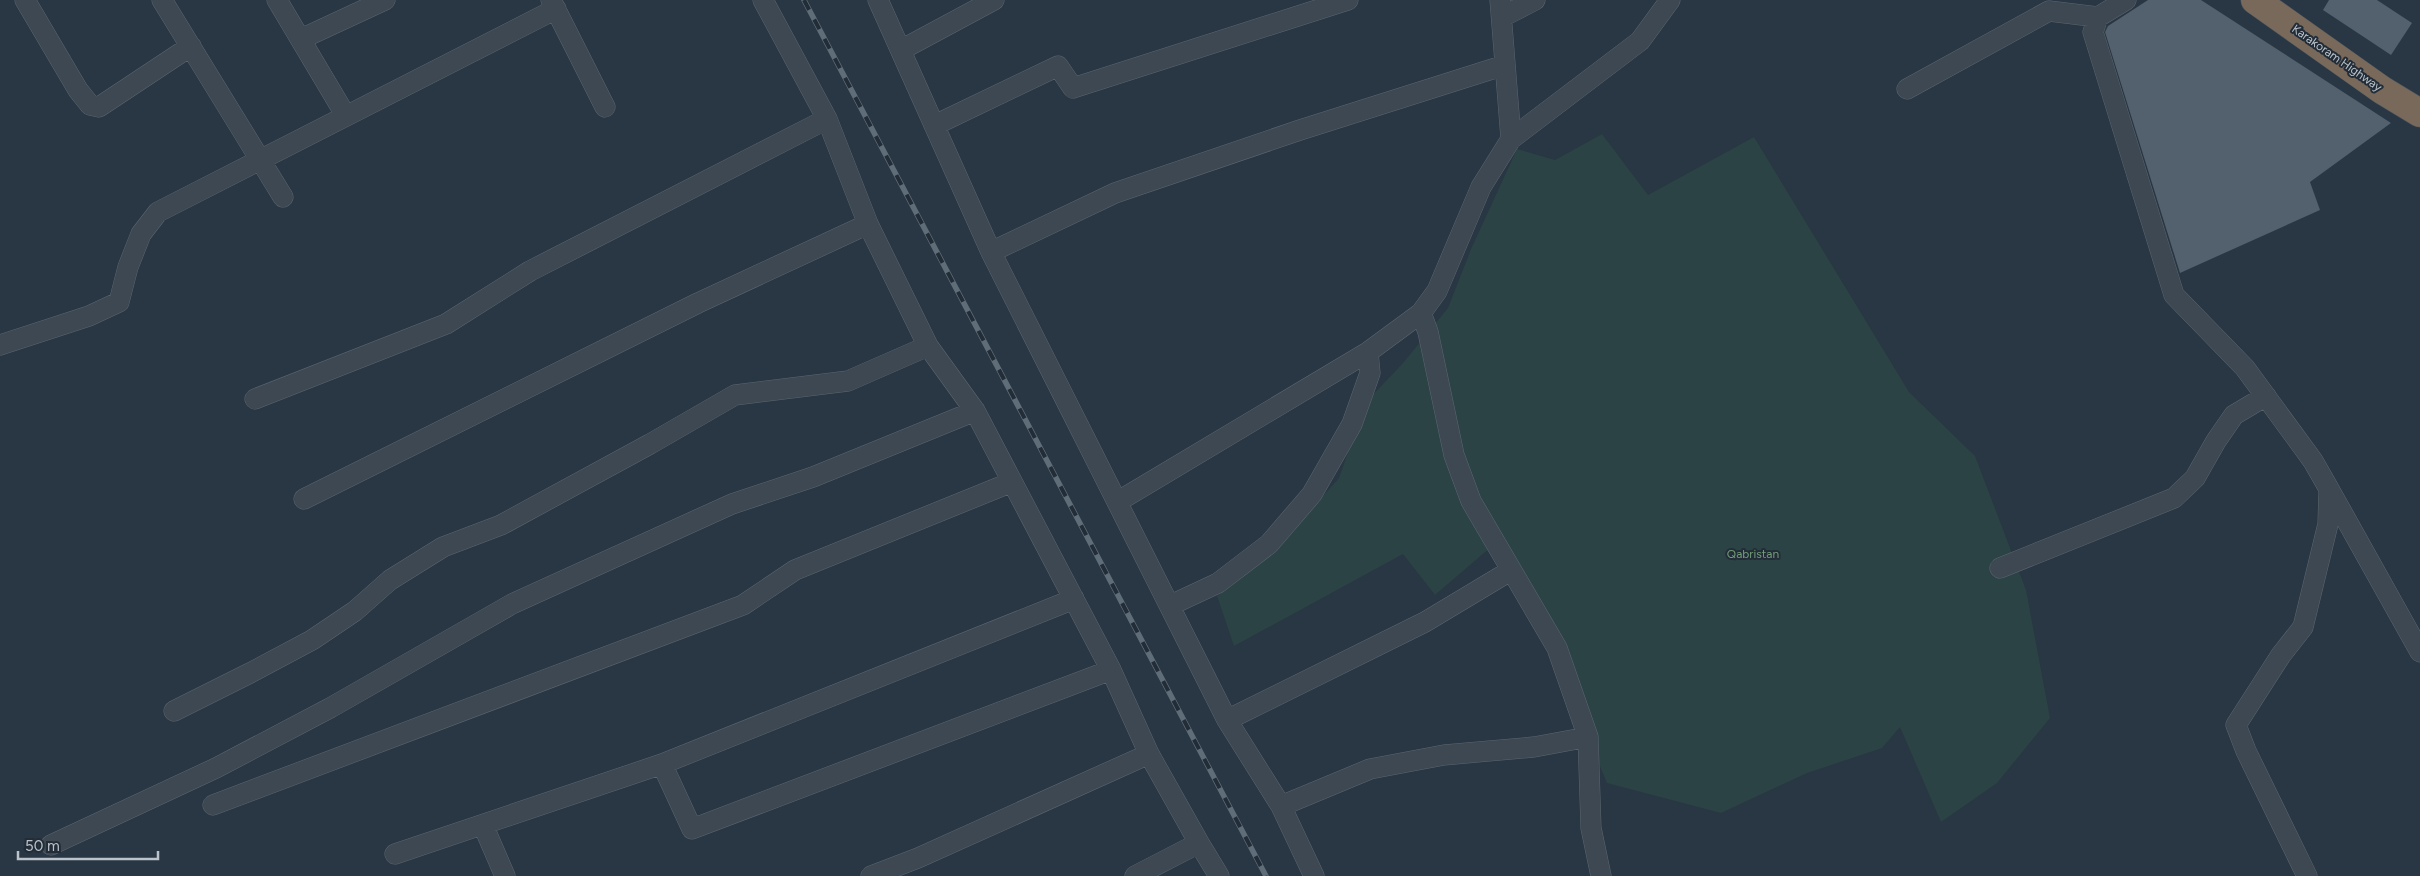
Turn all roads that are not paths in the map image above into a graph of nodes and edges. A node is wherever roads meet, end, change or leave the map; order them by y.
1 (25, 0) edge
2 (162, 0) edge
3 (277, 0) edge
4 (385, 0) edge
5 (764, 0) edge
6 (878, 0) edge
7 (994, 0) edge
8 (1348, 0) edge
9 (1534, 0) edge
10 (1670, 0) edge
11 (2126, 0) edge
12 (2255, 0) edge
13 (554, 4) edge
14 (1501, 9) edge
15 (2098, 17) junction
16 (301, 39) junction
17 (191, 46) junction
18 (901, 50) junction
19 (1505, 65) junction
20 (1907, 89) dead end
21 (605, 107) dead end
22 (2420, 113) edge
23 (346, 116) junction
24 (827, 120) junction
25 (935, 125) junction
26 (1511, 139) junction
27 (260, 160) junction
28 (283, 197) dead end
29 (868, 224) junction
30 (991, 252) junction
31 (1421, 314) junction
32 (0, 345) edge
33 (928, 346) junction
34 (1368, 352) junction
35 (2266, 396) junction
36 (255, 399) dead end
37 (975, 411) junction
38 (1012, 482) junction
39 (2329, 489) junction
40 (304, 499) dead end
41 (1117, 502) junction
42 (2000, 568) dead end
43 (1510, 571) junction
44 (1074, 598) junction
45 (1171, 605) junction
46 (2420, 652) edge
47 (1111, 670) junction
48 (174, 711) dead end
49 (1227, 720) junction
50 (1588, 737) junction
51 (1149, 754) junction
52 (662, 764) junction
53 (213, 805) dead end
54 (1281, 806) junction
55 (483, 825) junction
56 (1199, 843) junction
57 (50, 845) dead end
58 (395, 854) dead end
59 (505, 876) edge
60 (871, 876) edge
61 (1134, 876) edge
62 (1219, 876) edge
63 (1314, 876) edge
64 (1601, 876) edge
65 (2307, 876) edge

1 - 17 street
2 - 17 street
3 - 16 street
4 - 16 street
5 - 24 street
6 - 18 street
7 - 18 street
8 - 25 street
9 - 14 street
10 - 26 street
11 - 15 street
12 - 22 highway, Karakoram Highway
13 - 21 street
13 - 23 street
14 - 19 street
15 - 20 street
15 - 35 street
16 - 23 street
17 - 27 street
18 - 25 street
19 - 26 street
19 - 30 street
23 - 27 street
24 - 29 street
24 - 36 street
25 - 30 street
26 - 31 street
27 - 28 street
27 - 32 street
29 - 33 street
29 - 40 street
30 - 41 street
31 - 34 street
31 - 43 street
33 - 37 street
33 - 48 street
34 - 41 street
34 - 45 street
35 - 39 street
35 - 42 street
37 - 38 street
37 - 57 street
38 - 44 street
38 - 53 street
39 - 46 street
39 - 65 street
41 - 45 street
43 - 49 street
43 - 50 street
44 - 47 street
44 - 52 street
45 - 49 street
47 - 51 street
47 - 52 street
49 - 54 street
50 - 54 street
50 - 64 street
51 - 56 street
51 - 60 street
52 - 55 street
54 - 63 street
55 - 58 street
55 - 59 street
56 - 61 street
56 - 62 street

